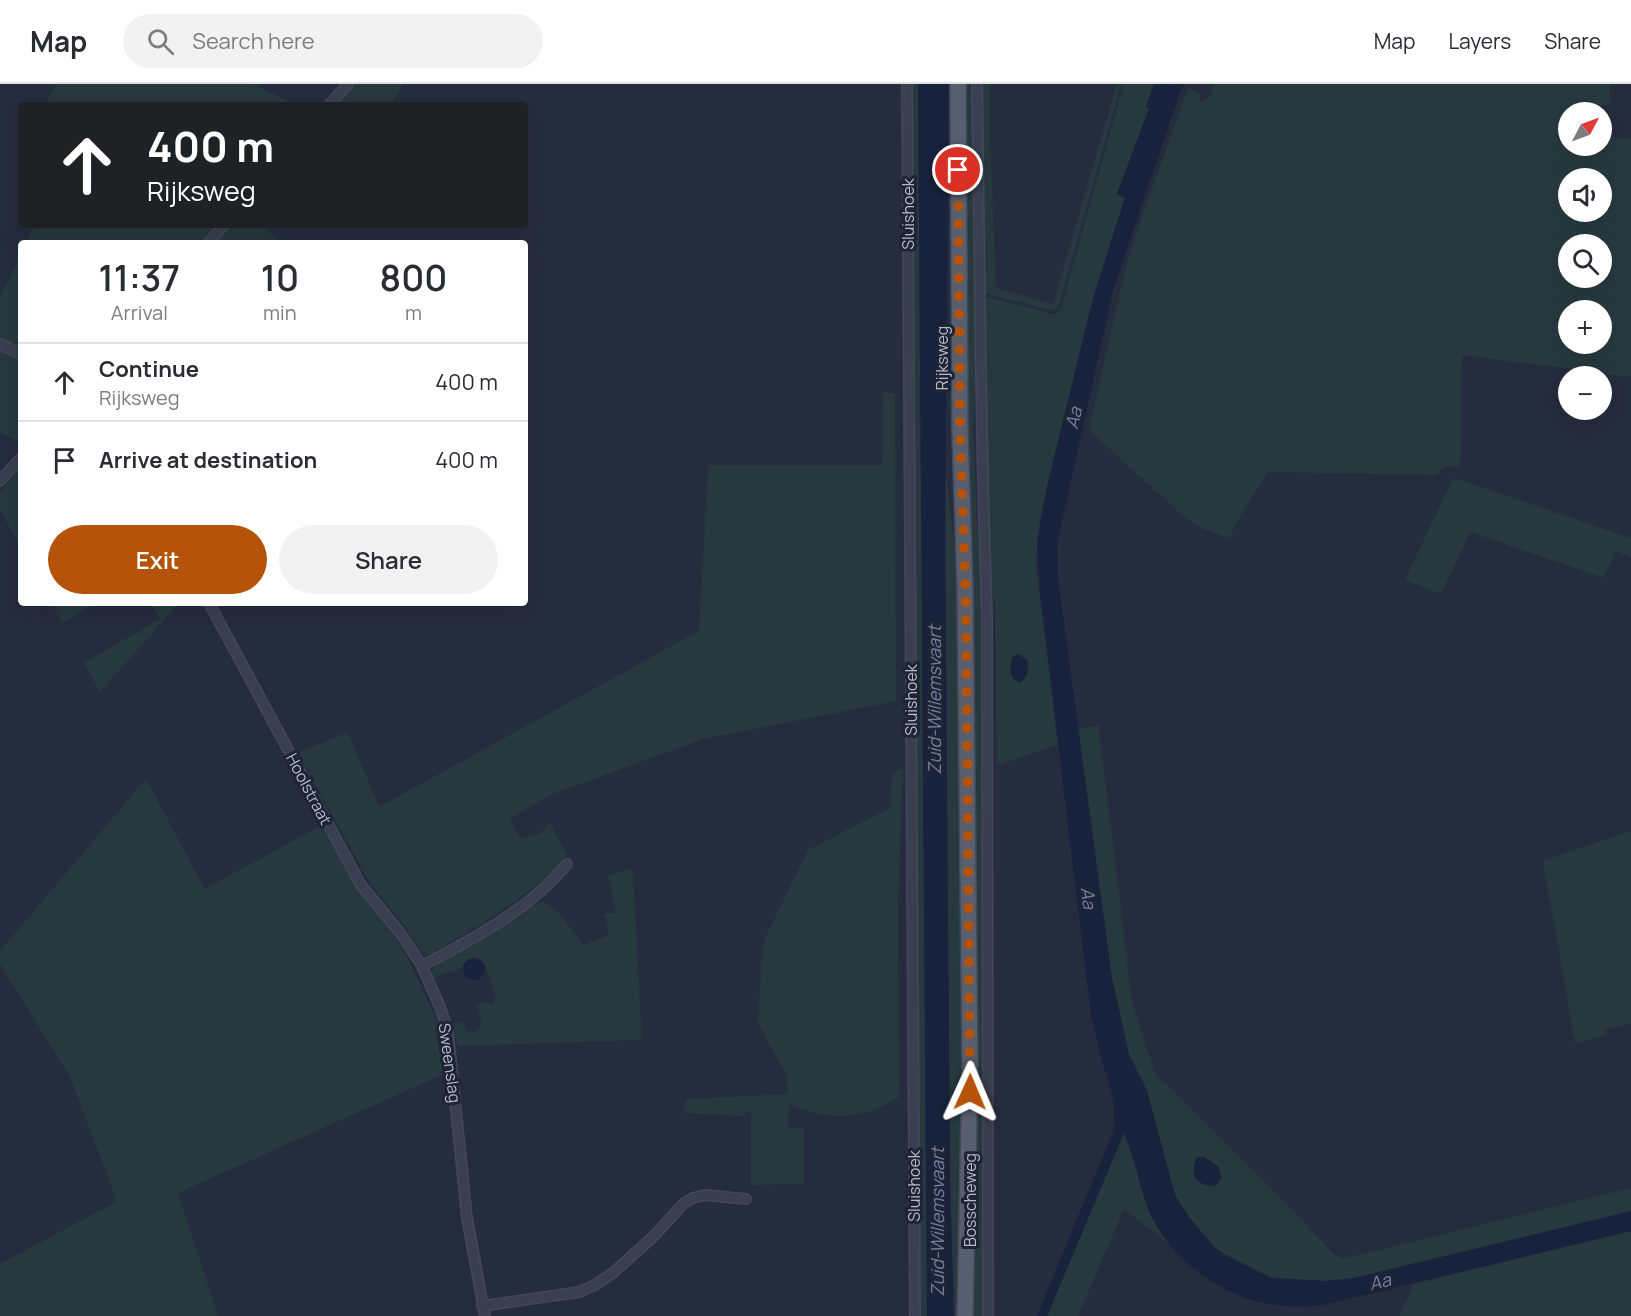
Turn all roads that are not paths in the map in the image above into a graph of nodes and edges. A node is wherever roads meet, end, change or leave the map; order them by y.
1 (348, 84) edge
2 (907, 84) edge
3 (958, 84) edge
4 (977, 84) edge
5 (332, 102) edge
6 (221, 228) edge
7 (211, 240) edge
8 (0, 344) edge
9 (18, 353) edge
10 (18, 461) edge
11 (0, 481) edge
12 (211, 606) edge
13 (966, 632) joint
14 (567, 864) dead end
15 (422, 966) junction
16 (746, 1199) dead end
17 (482, 1306) junction
18 (485, 1316) edge
19 (915, 1316) edge
20 (965, 1316) edge
21 (988, 1316) edge

1 - 5 street
2 - 19 street, Sluishoek
3 - 13 main road, Rijksweg
4 - 21 street, Bosscheweg
6 - 7 street
8 - 9 street
10 - 11 street
12 - 15 street, Hoolstraat
13 - 20 main road, Bosscheweg
14 - 15 street
15 - 17 street, Sweenslag
16 - 17 street
17 - 18 street, Sweenslag

